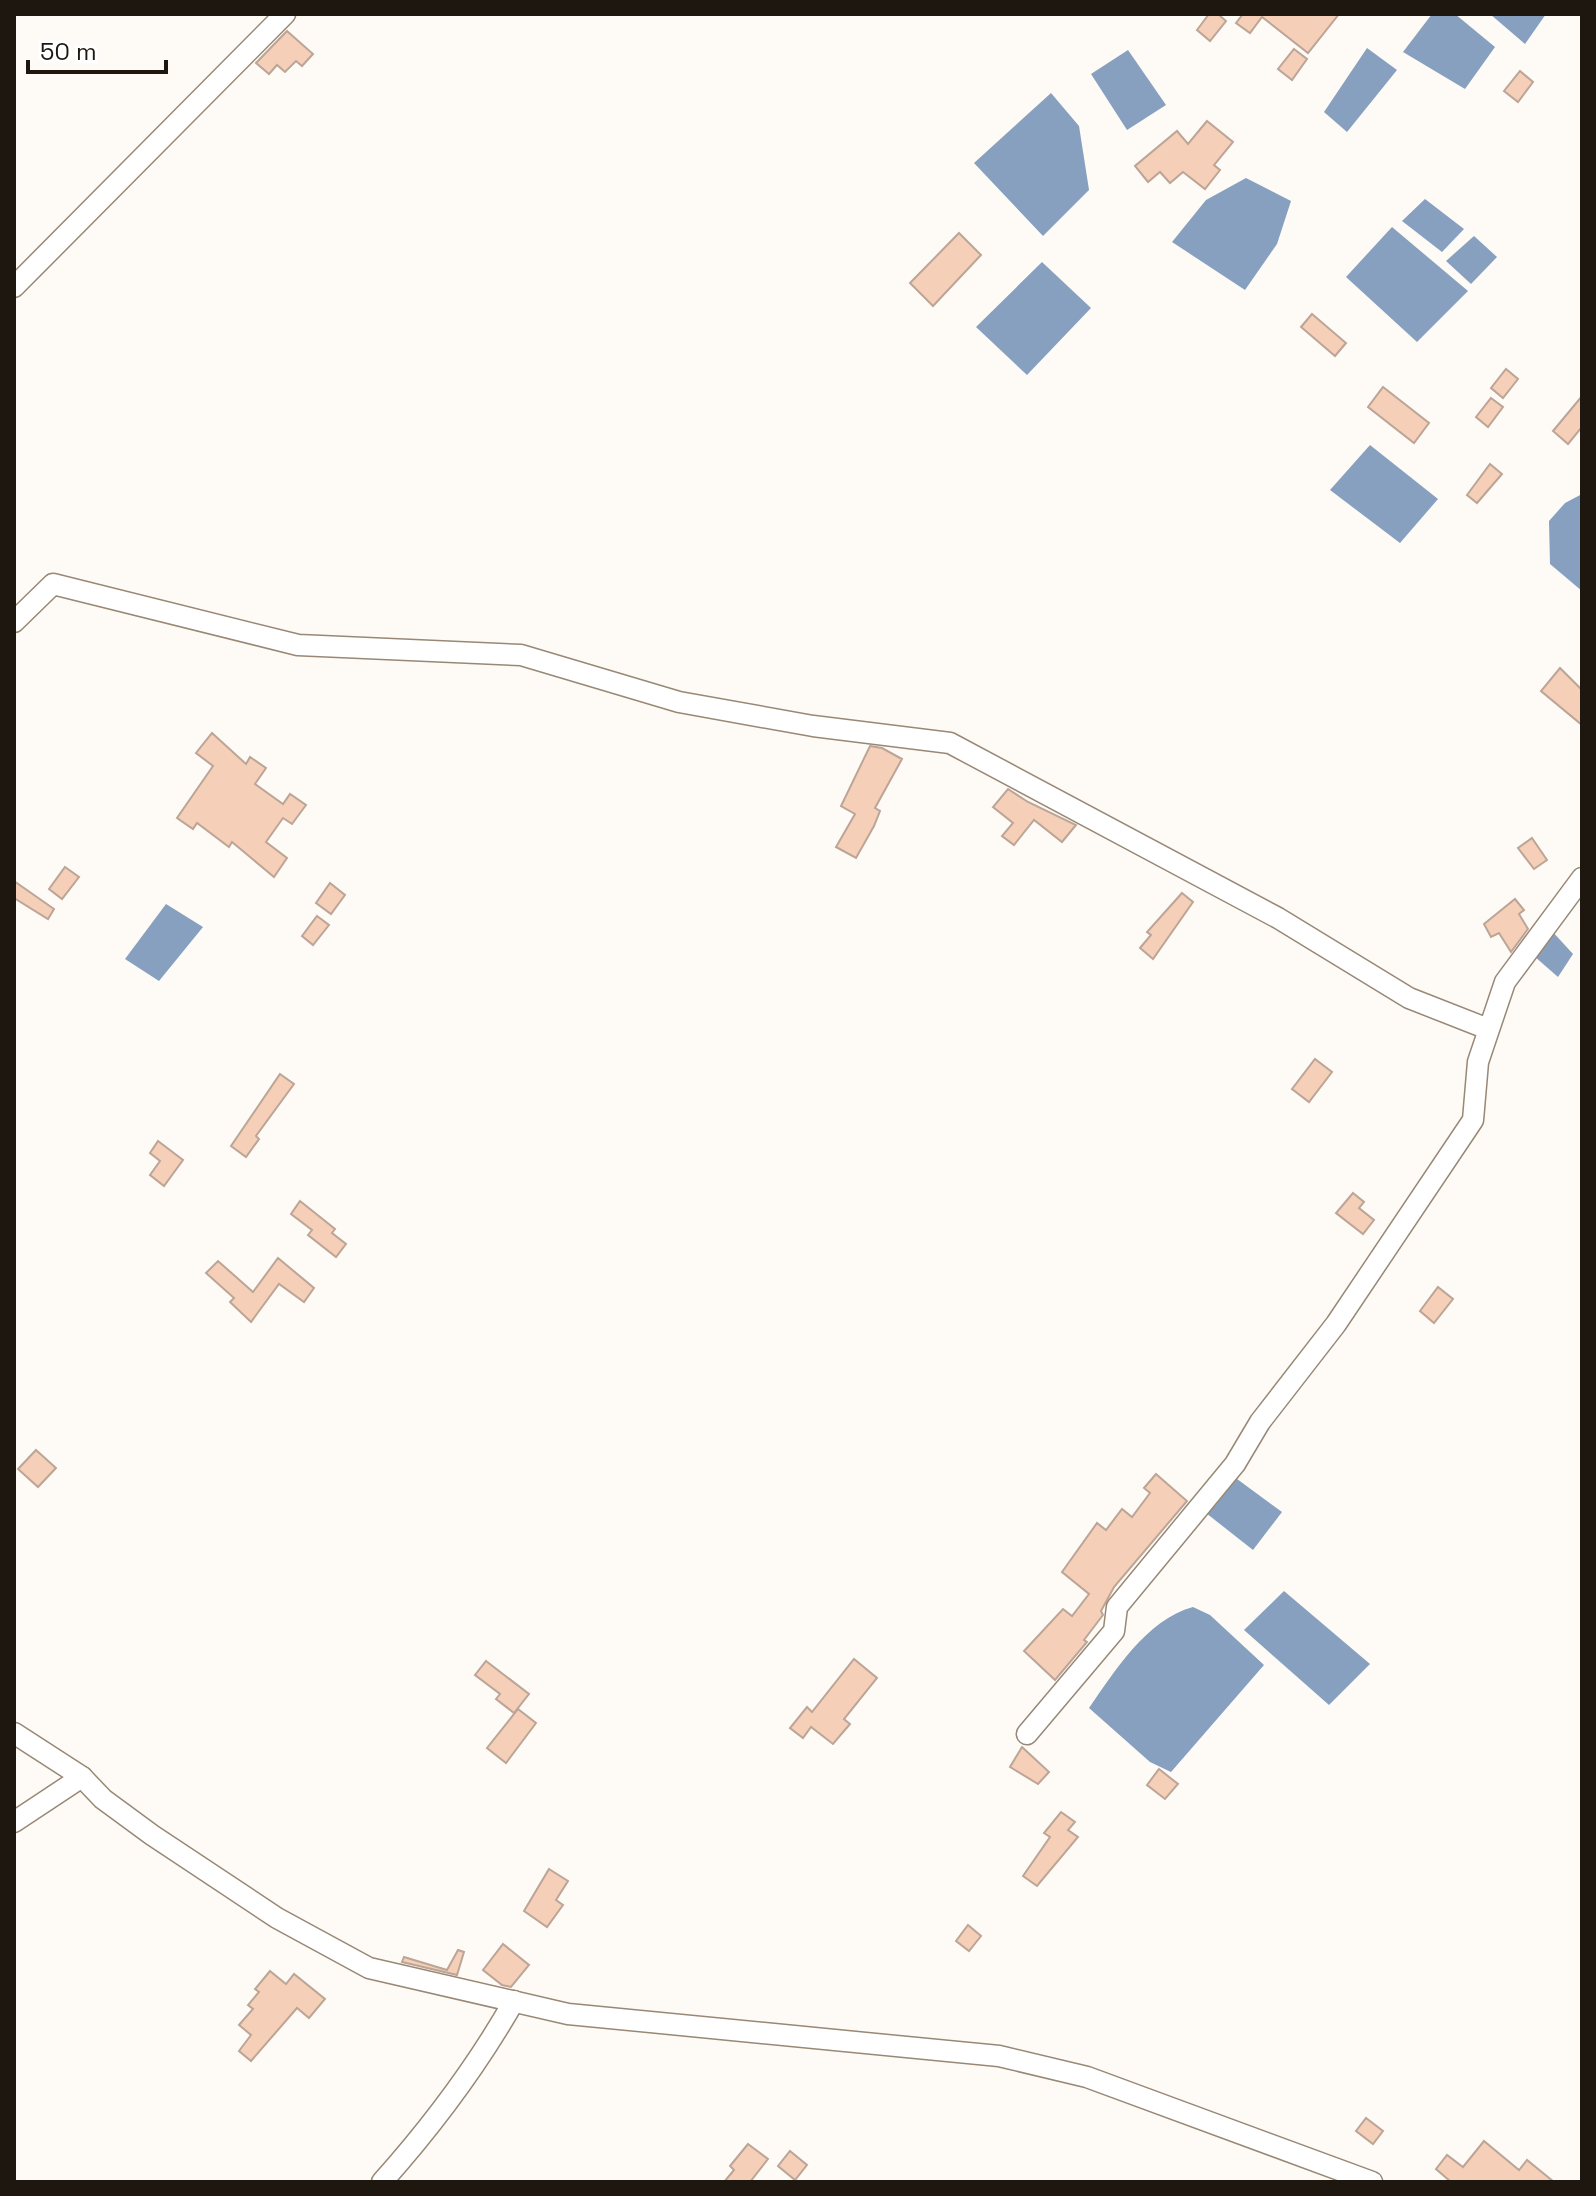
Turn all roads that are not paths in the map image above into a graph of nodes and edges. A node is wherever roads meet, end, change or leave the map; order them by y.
1 (285, 14) edge
2 (14, 287) edge
3 (14, 622) edge
4 (1582, 878) edge
5 (1488, 1029) junction
6 (14, 1733) edge
7 (1027, 1734) dead end
8 (82, 1777) junction
9 (14, 1822) edge
10 (514, 2001) junction
11 (382, 2182) edge
12 (1372, 2182) edge

1 - 2 street
3 - 5 street
4 - 5 street
5 - 7 street
6 - 8 street
8 - 9 street
8 - 10 street
10 - 11 street
10 - 12 street

